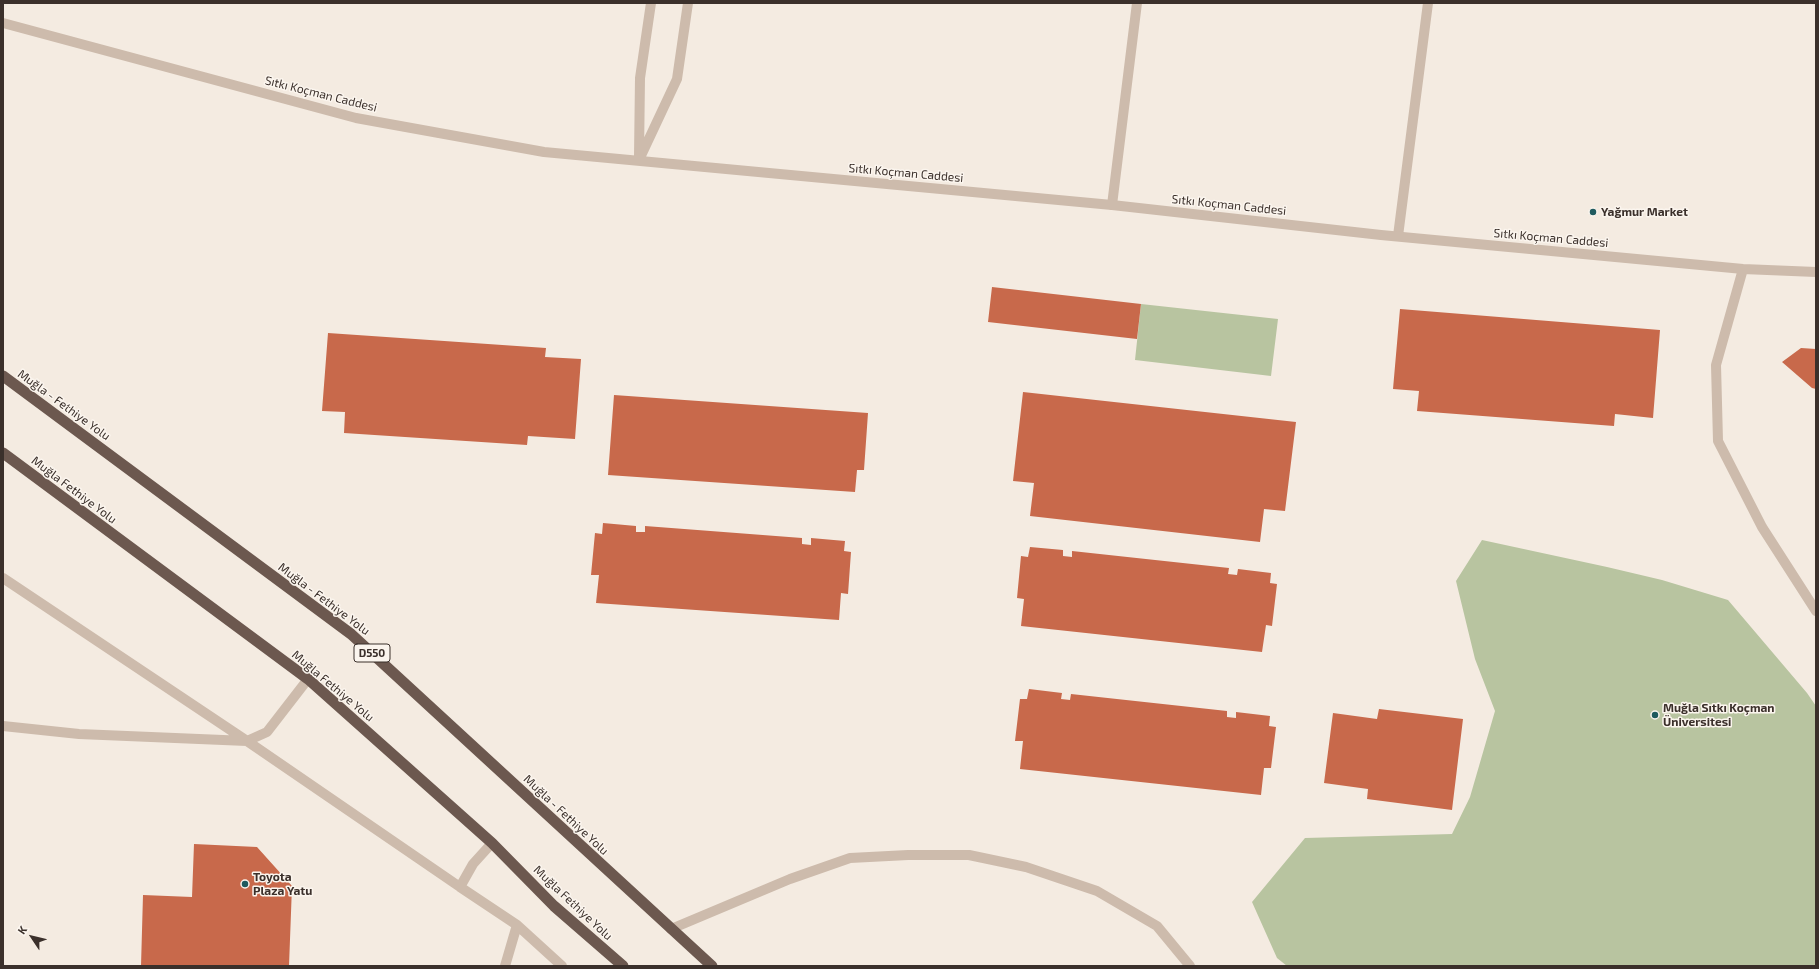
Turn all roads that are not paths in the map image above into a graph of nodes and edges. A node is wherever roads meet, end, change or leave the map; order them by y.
1 (651, 3) edge
2 (688, 3) edge
3 (1137, 3) edge
4 (1428, 3) edge
5 (3, 23) edge
6 (639, 160) junction
7 (1112, 205) junction
8 (1398, 236) junction
9 (1743, 269) junction
10 (1816, 272) edge
11 (3, 376) edge
12 (3, 453) edge
13 (3, 578) edge
14 (1816, 611) edge
15 (308, 679) junction
16 (3, 726) edge
17 (247, 740) junction
18 (492, 843) junction
19 (460, 887) junction
20 (517, 925) junction
21 (671, 929) junction
22 (505, 966) edge
23 (562, 966) edge
24 (623, 966) edge
25 (712, 966) edge
26 (1190, 966) edge

1 - 6 street
2 - 6 street
3 - 7 street
4 - 8 street
5 - 6 street, Sıtkı Koçman Caddesi
6 - 7 street, Sıtkı Koçman Caddesi
7 - 8 street, Sıtkı Koçman Caddesi
8 - 9 street, Sıtkı Koçman Caddesi
9 - 10 street, Sıtkı Koçman Caddesi
9 - 14 street
11 - 21 highway, Muğla - Fethiye Yolu / D550
12 - 15 highway, Muğla Fethiye Yolu
13 - 17 street
15 - 17 street
15 - 18 highway, Muğla Fethiye Yolu
16 - 17 street
17 - 19 street
18 - 19 street
18 - 24 highway, Muğla Fethiye Yolu
19 - 20 street
20 - 22 street
20 - 23 street
21 - 25 highway, Muğla - Fethiye Yolu / D550
21 - 26 street

